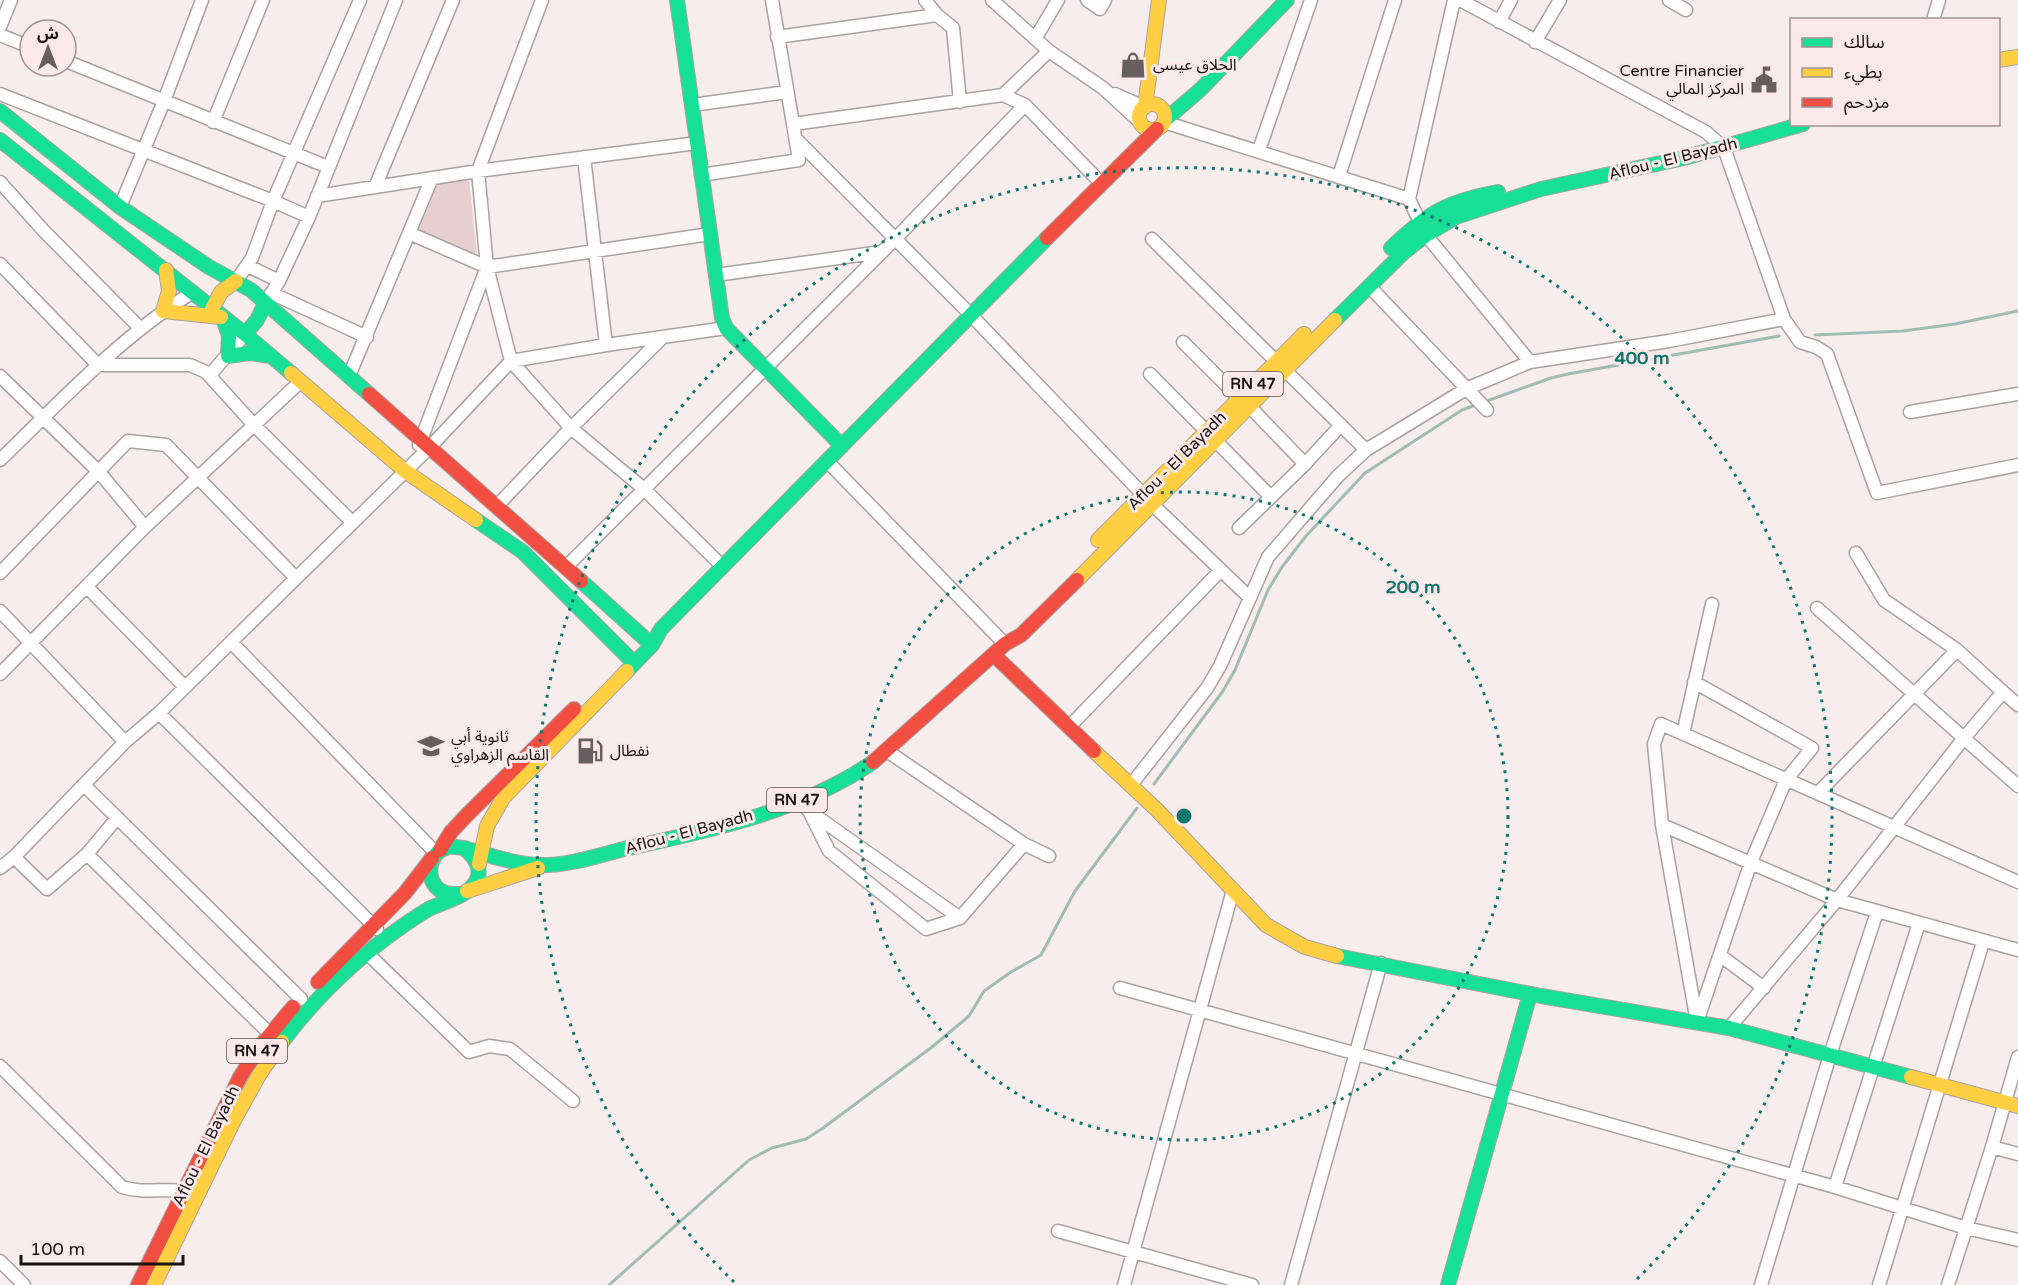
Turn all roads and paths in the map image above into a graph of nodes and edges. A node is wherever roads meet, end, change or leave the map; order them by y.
1 (11, 0) edge
2 (202, 0) edge
3 (262, 0) edge
4 (360, 0) edge
5 (396, 0) edge
6 (453, 0) edge
7 (542, 0) edge
8 (677, 0) edge
9 (772, 0) edge
10 (925, 0) edge
11 (992, 0) edge
12 (1058, 0) edge
13 (1087, 0) edge
14 (1105, 0) edge
15 (1159, 0) edge
16 (1287, 0) edge
17 (1311, 0) edge
18 (1395, 0) edge
19 (1454, 0) edge
20 (1460, 0) edge
21 (1511, 0) edge
22 (1560, 0) edge
23 (1669, 0) edge
24 (1937, 1) edge
25 (1686, 10) dead end
26 (937, 15) junction
27 (1933, 18) edge
28 (1499, 22) junction
29 (0, 27) edge
30 (0, 35) edge
31 (777, 37) junction
32 (1034, 37) junction
33 (18, 42) edge
34 (1535, 42) junction
35 (1049, 51) junction
36 (78, 66) edge
37 (1103, 88) junction
38 (1200, 89) junction
39 (787, 92) junction
40 (0, 94) edge
41 (1003, 95) junction
42 (165, 101) junction
43 (960, 102) junction
44 (692, 105) junction
45 (1025, 105) junction
46 (1150, 106) junction
47 (0, 111) edge
48 (213, 122) junction
49 (1140, 123) junction
50 (793, 124) junction
51 (1162, 124) junction
52 (1796, 126) edge
53 (796, 139) junction
54 (0, 140) edge
55 (697, 143) junction
56 (1724, 148) junction
57 (143, 150) junction
58 (1259, 150) junction
59 (294, 153) junction
60 (584, 158) junction
61 (328, 167) junction
62 (1118, 167) junction
63 (478, 171) junction
64 (702, 175) junction
65 (1340, 176) junction
66 (432, 178) junction
67 (0, 182) edge
68 (1101, 183) junction
69 (375, 187) junction
70 (1541, 189) junction
71 (316, 196) junction
72 (1409, 199) junction
73 (273, 201) junction
74 (120, 207) junction
75 (309, 218) junction
76 (1418, 221) junction
77 (409, 233) junction
78 (710, 234) junction
79 (1426, 235) junction
80 (895, 239) junction
81 (1152, 239) dead end
82 (595, 251) junction
83 (881, 252) junction
84 (1, 266) edge
85 (248, 266) junction
86 (488, 267) junction
87 (166, 270) junction
88 (716, 275) junction
89 (236, 281) junction
90 (279, 281) junction
91 (1369, 286) junction
92 (193, 292) junction
93 (268, 299) junction
94 (163, 311) junction
95 (219, 315) junction
96 (971, 315) junction
97 (1784, 318) junction
98 (140, 328) junction
99 (726, 328) junction
100 (245, 334) junction
101 (367, 337) junction
102 (663, 337) junction
103 (1183, 342) dead end
104 (606, 345) junction
105 (228, 356) junction
106 (271, 356) junction
107 (511, 361) junction
108 (1530, 362) junction
109 (98, 365) junction
110 (1280, 367) junction
111 (766, 369) junction
112 (1150, 374) dead end
113 (210, 375) junction
114 (0, 376) edge
115 (349, 376) junction
116 (301, 381) junction
117 (1468, 391) junction
118 (2018, 394) edge
119 (1245, 403) junction
120 (1487, 410) dead end
121 (1910, 412) dead end
122 (42, 419) junction
123 (254, 425) junction
124 (1341, 426) junction
125 (571, 428) junction
126 (1211, 436) junction
127 (426, 443) junction
128 (842, 446) junction
129 (1366, 450) junction
130 (0, 460) edge
131 (827, 460) junction
132 (1305, 464) junction
133 (2018, 465) edge
134 (408, 468) junction
135 (99, 472) junction
136 (197, 478) junction
137 (644, 489) junction
138 (1271, 496) junction
139 (1149, 499) junction
140 (497, 506) junction
141 (352, 522) junction
142 (146, 526) junction
143 (1239, 528) dead end
144 (1856, 553) dead end
145 (566, 567) junction
146 (723, 567) junction
147 (1221, 570) junction
148 (0, 573) edge
149 (295, 577) junction
150 (87, 587) junction
151 (1249, 597) junction
152 (1712, 604) dead end
153 (1817, 608) dead end
154 (0, 611) edge
155 (231, 642) junction
156 (648, 642) junction
157 (1005, 644) junction
158 (31, 645) junction
159 (1957, 650) junction
160 (994, 655) junction
161 (630, 660) junction
162 (0, 674) edge
163 (1694, 681) junction
164 (185, 687) junction
165 (2003, 692) junction
166 (1915, 695) junction
167 (2018, 705) edge
168 (159, 713) junction
169 (1069, 727) junction
170 (1683, 734) junction
171 (1964, 738) junction
172 (124, 742) junction
173 (887, 751) junction
174 (1786, 780) junction
175 (84, 785) junction
176 (1131, 785) junction
177 (2018, 786) edge
178 (1818, 793) junction
179 (798, 800) junction
180 (808, 811) junction
181 (117, 818) junction
182 (1662, 825) junction
183 (1895, 826) junction
184 (1024, 844) junction
185 (464, 848) junction
186 (437, 853) junction
187 (481, 853) junction
188 (87, 854) junction
189 (1049, 856) dead end
190 (14, 857) junction
191 (1750, 862) junction
192 (543, 867) junction
193 (0, 868) edge
194 (478, 868) junction
195 (2018, 882) edge
196 (1233, 890) junction
197 (464, 893) junction
198 (1837, 900) junction
199 (1877, 912) junction
200 (960, 918) junction
201 (1919, 923) junction
202 (374, 925) junction
203 (387, 938) junction
204 (1983, 942) junction
205 (2018, 950) edge
206 (368, 954) junction
207 (1721, 956) junction
208 (1381, 963) junction
209 (1120, 988) dead end
210 (1764, 988) junction
211 (1535, 995) junction
212 (301, 999) junction
213 (1198, 1009) junction
214 (1697, 1022) junction
215 (1729, 1028) junction
216 (270, 1034) junction
217 (1355, 1052) junction
218 (1830, 1055) junction
219 (2018, 1057) edge
220 (1874, 1067) junction
221 (1, 1070) edge
222 (1940, 1085) junction
223 (1507, 1095) junction
224 (573, 1101) dead end
225 (2011, 1104) edge
226 (1992, 1147) junction
227 (2018, 1154) edge
228 (1792, 1176) junction
229 (1835, 1187) junction
230 (184, 1191) junction
231 (1902, 1207) junction
232 (1966, 1228) junction
233 (1058, 1232) dead end
234 (2018, 1240) edge
235 (1133, 1252) junction
236 (0, 1261) edge
237 (24, 1285) edge
238 (138, 1285) edge
239 (153, 1285) edge
240 (1124, 1285) edge
241 (1252, 1285) edge
242 (1291, 1285) edge
243 (1448, 1285) edge
244 (1460, 1285) edge
245 (1761, 1285) edge
246 (1879, 1285) edge
247 (1948, 1285) edge

1 - 29 street
2 - 42 street
3 - 48 street
4 - 59 street
5 - 61 street
6 - 69 street
7 - 63 street
8 - 44 street
9 - 31 street
10 - 26 street
11 - 32 street
12 - 32 street
13 - 14 street
15 - 46 street
16 - 38 street
17 - 58 street
18 - 65 street
19 - 72 street
20 - 28 street
21 - 28 street
22 - 34 street
23 - 25 street
24 - 27 street
26 - 31 street
26 - 43 street
28 - 34 street
30 - 33 street
31 - 39 street
32 - 35 street
34 - 56 street
35 - 37 street
35 - 41 street
36 - 42 street
37 - 46 street
37 - 49 street
38 - 46 street
38 - 51 street
39 - 44 street
39 - 50 street
40 - 57 street
41 - 43 street
41 - 45 street
42 - 48 street
42 - 57 street
43 - 50 street
44 - 55 street
45 - 68 street
45 - 80 street
46 - 49 street
46 - 51 street
47 - 74 street
48 - 59 street
49 - 51 street
49 - 62 street
50 - 53 street
51 - 58 street
51 - 62 street
52 - 56 street, Aflou - El Bayadh / RN 47
53 - 64 street
53 - 80 street
54 - 87 street
55 - 60 street
55 - 64 street
56 - 70 street, Aflou - El Bayadh / RN 47
56 - 97 street
57 - 73 street
57 - 74 street
58 - 65 street
59 - 61 street
59 - 73 street
60 - 63 street
60 - 82 street
61 - 71 street
62 - 68 street
63 - 66 street
63 - 86 street
64 - 78 street
65 - 72 street
66 - 69 street
66 - 77 street
67 - 98 street
68 - 96 street
69 - 71 street
70 - 76 street, Aflou - El Bayadh / RN 47
70 - 79 street, Aflou - El Bayadh / RN 47
71 - 75 street
72 - 76 street
73 - 75 street
73 - 85 street
74 - 89 street
75 - 90 street
76 - 79 street
76 - 110 street, Aflou - El Bayadh / RN 47
77 - 86 street
77 - 101 street
78 - 82 street
78 - 88 street
79 - 91 street, Aflou - El Bayadh / RN 47
79 - 108 street
80 - 83 street
80 - 96 street
81 - 110 street
82 - 86 street
82 - 104 street
83 - 88 street
83 - 111 street
84 - 109 street
85 - 89 street
85 - 90 street
86 - 107 street
86 - 127 street
87 - 92 street
87 - 94 street
88 - 99 street
89 - 93 street
89 - 95 street
90 - 93 street
91 - 110 street, Aflou - El Bayadh / RN 47
91 - 117 street
92 - 94 street
92 - 95 street
93 - 100 street
93 - 101 street
93 - 115 street
94 - 95 street
94 - 98 street
95 - 100 street
95 - 105 street
96 - 128 street
96 - 139 street
97 - 108 street
97 - 133 street
98 - 109 street
99 - 102 street
99 - 111 street
100 - 105 street
100 - 106 street
101 - 115 street
102 - 104 street
102 - 125 street
103 - 119 street
104 - 107 street
105 - 106 street
105 - 113 street
106 - 116 street
107 - 125 street
107 - 127 street
108 - 117 street
109 - 113 street
109 - 122 street
110 - 119 street, Aflou - El Bayadh / RN 47
110 - 124 street
111 - 128 street
111 - 137 street
112 - 126 street
113 - 123 street
114 - 122 street
115 - 127 street
116 - 123 street
116 - 134 street
117 - 120 street
117 - 129 street
118 - 121 street
119 - 126 street, Aflou - El Bayadh / RN 47
119 - 132 street
122 - 130 street
122 - 135 street
123 - 136 street
123 - 141 street
124 - 129 street
124 - 132 street
125 - 137 street
125 - 140 street
126 - 138 street
126 - 139 street, Aflou - El Bayadh / RN 47
127 - 134 street
127 - 140 street
128 - 131 street
129 - 151 street
131 - 146 street
131 - 157 street
132 - 138 street
134 - 141 street
134 - 161 street
135 - 136 street
135 - 142 street
135 - 148 street
136 - 142 street
136 - 149 street
137 - 145 street
137 - 146 street
138 - 143 street
139 - 147 street
139 - 157 street, Aflou - El Bayadh / RN 47
140 - 145 street
141 - 149 street
142 - 150 street
144 - 159 street
145 - 156 street
146 - 156 street
147 - 151 street
147 - 169 street
149 - 155 street
150 - 158 street
150 - 164 street
151 - 176 street
152 - 163 street
153 - 166 street
154 - 158 street
155 - 164 street
155 - 186 street
156 - 161 street
157 - 160 street, Aflou - El Bayadh / RN 47
158 - 162 street
158 - 172 street
159 - 165 street
159 - 166 street
160 - 169 street
160 - 173 street, Aflou - El Bayadh / RN 47
161 - 186 street, Aflou - El Bayadh
161 - 187 street
163 - 170 street
163 - 174 street
164 - 168 street
165 - 167 street
165 - 171 street
166 - 171 street
166 - 178 street
168 - 172 street
168 - 202 street
169 - 176 street
170 - 174 street
170 - 182 street
171 - 177 street
171 - 183 street
172 - 175 street
173 - 179 street, Aflou - El Bayadh / RN 47
173 - 184 street
174 - 178 street
174 - 191 street
175 - 181 street
175 - 190 street
176 - 196 street
178 - 183 street
179 - 180 street
179 - 192 street, Aflou - El Bayadh / RN 47
180 - 200 street
180 - 200 street
181 - 188 street
181 - 212 street
182 - 191 street
182 - 214 street
183 - 195 street
183 - 198 street
184 - 189 street
184 - 200 street
185 - 186 street
185 - 187 street, Aflou - El Bayadh / RN 47
185 - 194 street
186 - 197 street
186 - 202 street, Aflou - El Bayadh / RN 47
187 - 192 street, Aflou - El Bayadh / RN 47
187 - 194 street
188 - 190 street
188 - 216 street
190 - 193 street
191 - 198 street
191 - 207 street
192 - 197 street, Aflou - El Bayadh
194 - 197 street
196 - 208 street
196 - 213 street
197 - 203 street, Aflou - El Bayadh / RN 47
198 - 199 street
198 - 210 street
199 - 201 street
199 - 218 street
201 - 204 street
201 - 220 street
202 - 203 street
202 - 212 street, Aflou - El Bayadh / RN 47
203 - 206 street, Aflou - El Bayadh / RN 47
204 - 205 street
204 - 222 street
206 - 224 street
206 - 239 street, Aflou - El Bayadh / RN 47
207 - 210 street
207 - 214 street
208 - 211 street
208 - 217 street
209 - 213 street
210 - 215 street
211 - 214 street
211 - 223 street
212 - 216 street, Aflou - El Bayadh / RN 47
213 - 217 street
213 - 235 street
214 - 215 street
215 - 218 street
216 - 230 street, Aflou - El Bayadh / RN 47
217 - 223 street
217 - 242 street
218 - 220 street
218 - 228 street
219 - 225 street
220 - 222 street
220 - 229 street
221 - 230 street
222 - 225 street
222 - 231 street
223 - 228 street
223 - 243 street
223 - 244 street
225 - 226 street
226 - 227 street
226 - 232 street
228 - 229 street
228 - 245 street
229 - 231 street
230 - 238 street, Aflou - El Bayadh / RN 47
231 - 232 street
231 - 246 street
232 - 234 street
232 - 247 street
233 - 235 street
235 - 240 street
235 - 241 street
236 - 237 street

